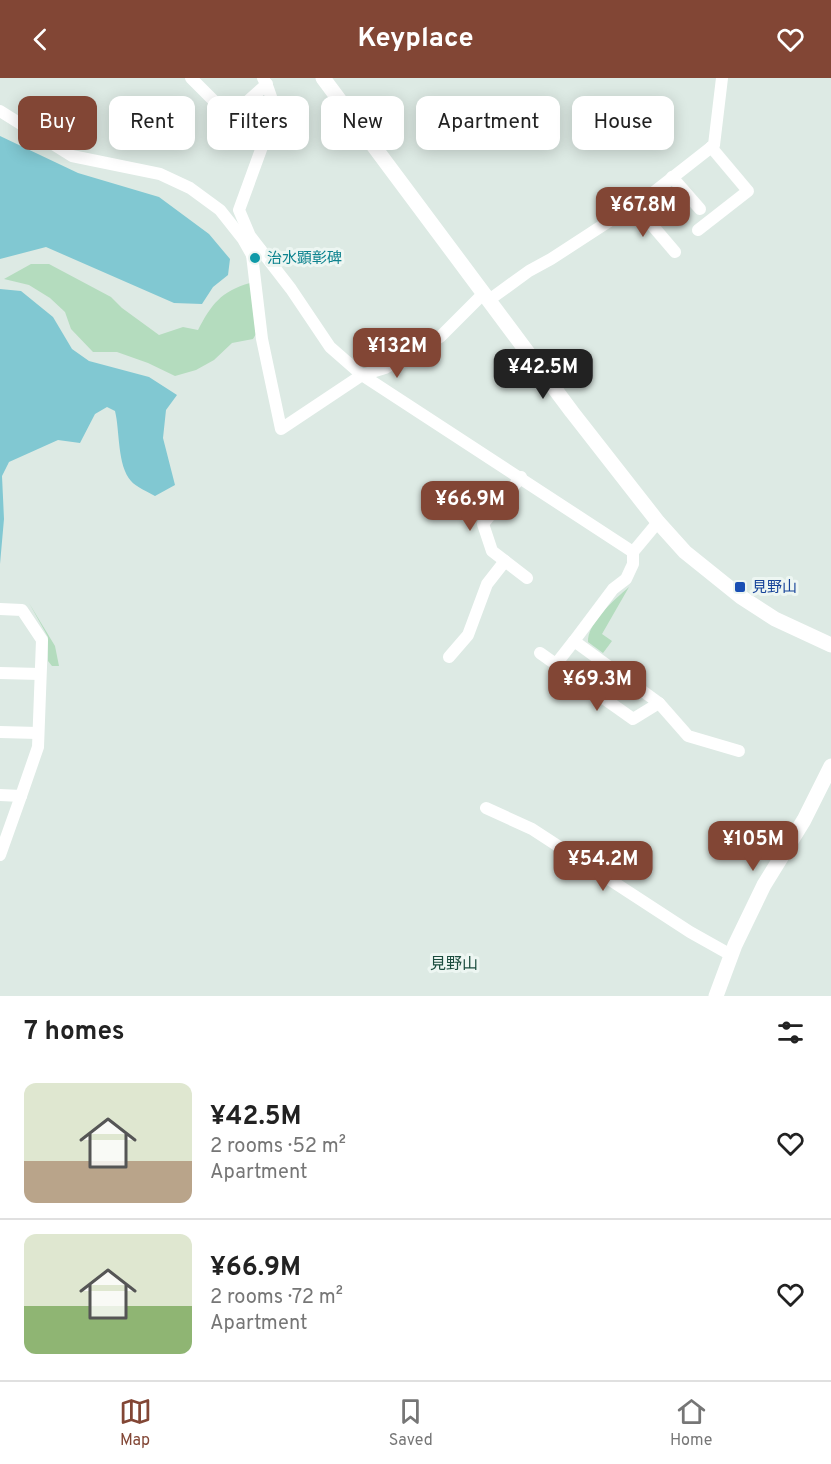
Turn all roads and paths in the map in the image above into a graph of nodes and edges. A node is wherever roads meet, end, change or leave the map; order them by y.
1 (191, 78) edge
2 (323, 78) edge
3 (722, 78) edge
4 (265, 81) edge
5 (0, 111) edge
6 (711, 147) junction
7 (672, 177) junction
8 (634, 204) junction
9 (700, 209) dead end
10 (698, 230) dead end
11 (256, 252) junction
12 (675, 252) dead end
13 (487, 297) junction
14 (362, 375) junction
15 (521, 477) junction
16 (658, 522) junction
17 (633, 552) junction
18 (505, 561) junction
19 (527, 578) dead end
20 (0, 609) edge
21 (574, 641) junction
22 (831, 645) edge
23 (540, 653) dead end
24 (449, 657) dead end
25 (556, 664) junction
26 (0, 673) edge
27 (40, 674) junction
28 (659, 703) junction
29 (0, 732) edge
30 (38, 733) junction
31 (739, 752) dead end
32 (831, 766) edge
33 (0, 795) edge
34 (21, 796) junction
35 (486, 808) dead end
36 (0, 855) edge
37 (731, 955) junction
38 (716, 996) edge

1 - 4 street
2 - 13 street
3 - 6 street
4 - 11 street
5 - 11 street
6 - 7 street
6 - 10 street
7 - 8 street
7 - 9 street
8 - 12 street
8 - 13 street
11 - 14 street
11 - 14 street
13 - 14 street
13 - 16 street
14 - 15 street
15 - 17 street
15 - 18 street
16 - 17 street
16 - 22 street
17 - 21 street
18 - 19 street
18 - 24 street
20 - 27 street
21 - 25 street
21 - 28 street
23 - 25 street
25 - 28 street
26 - 27 street
27 - 30 street
28 - 31 street
29 - 30 street
30 - 34 street
32 - 37 street
33 - 34 street
34 - 36 street
35 - 37 street
37 - 38 street

